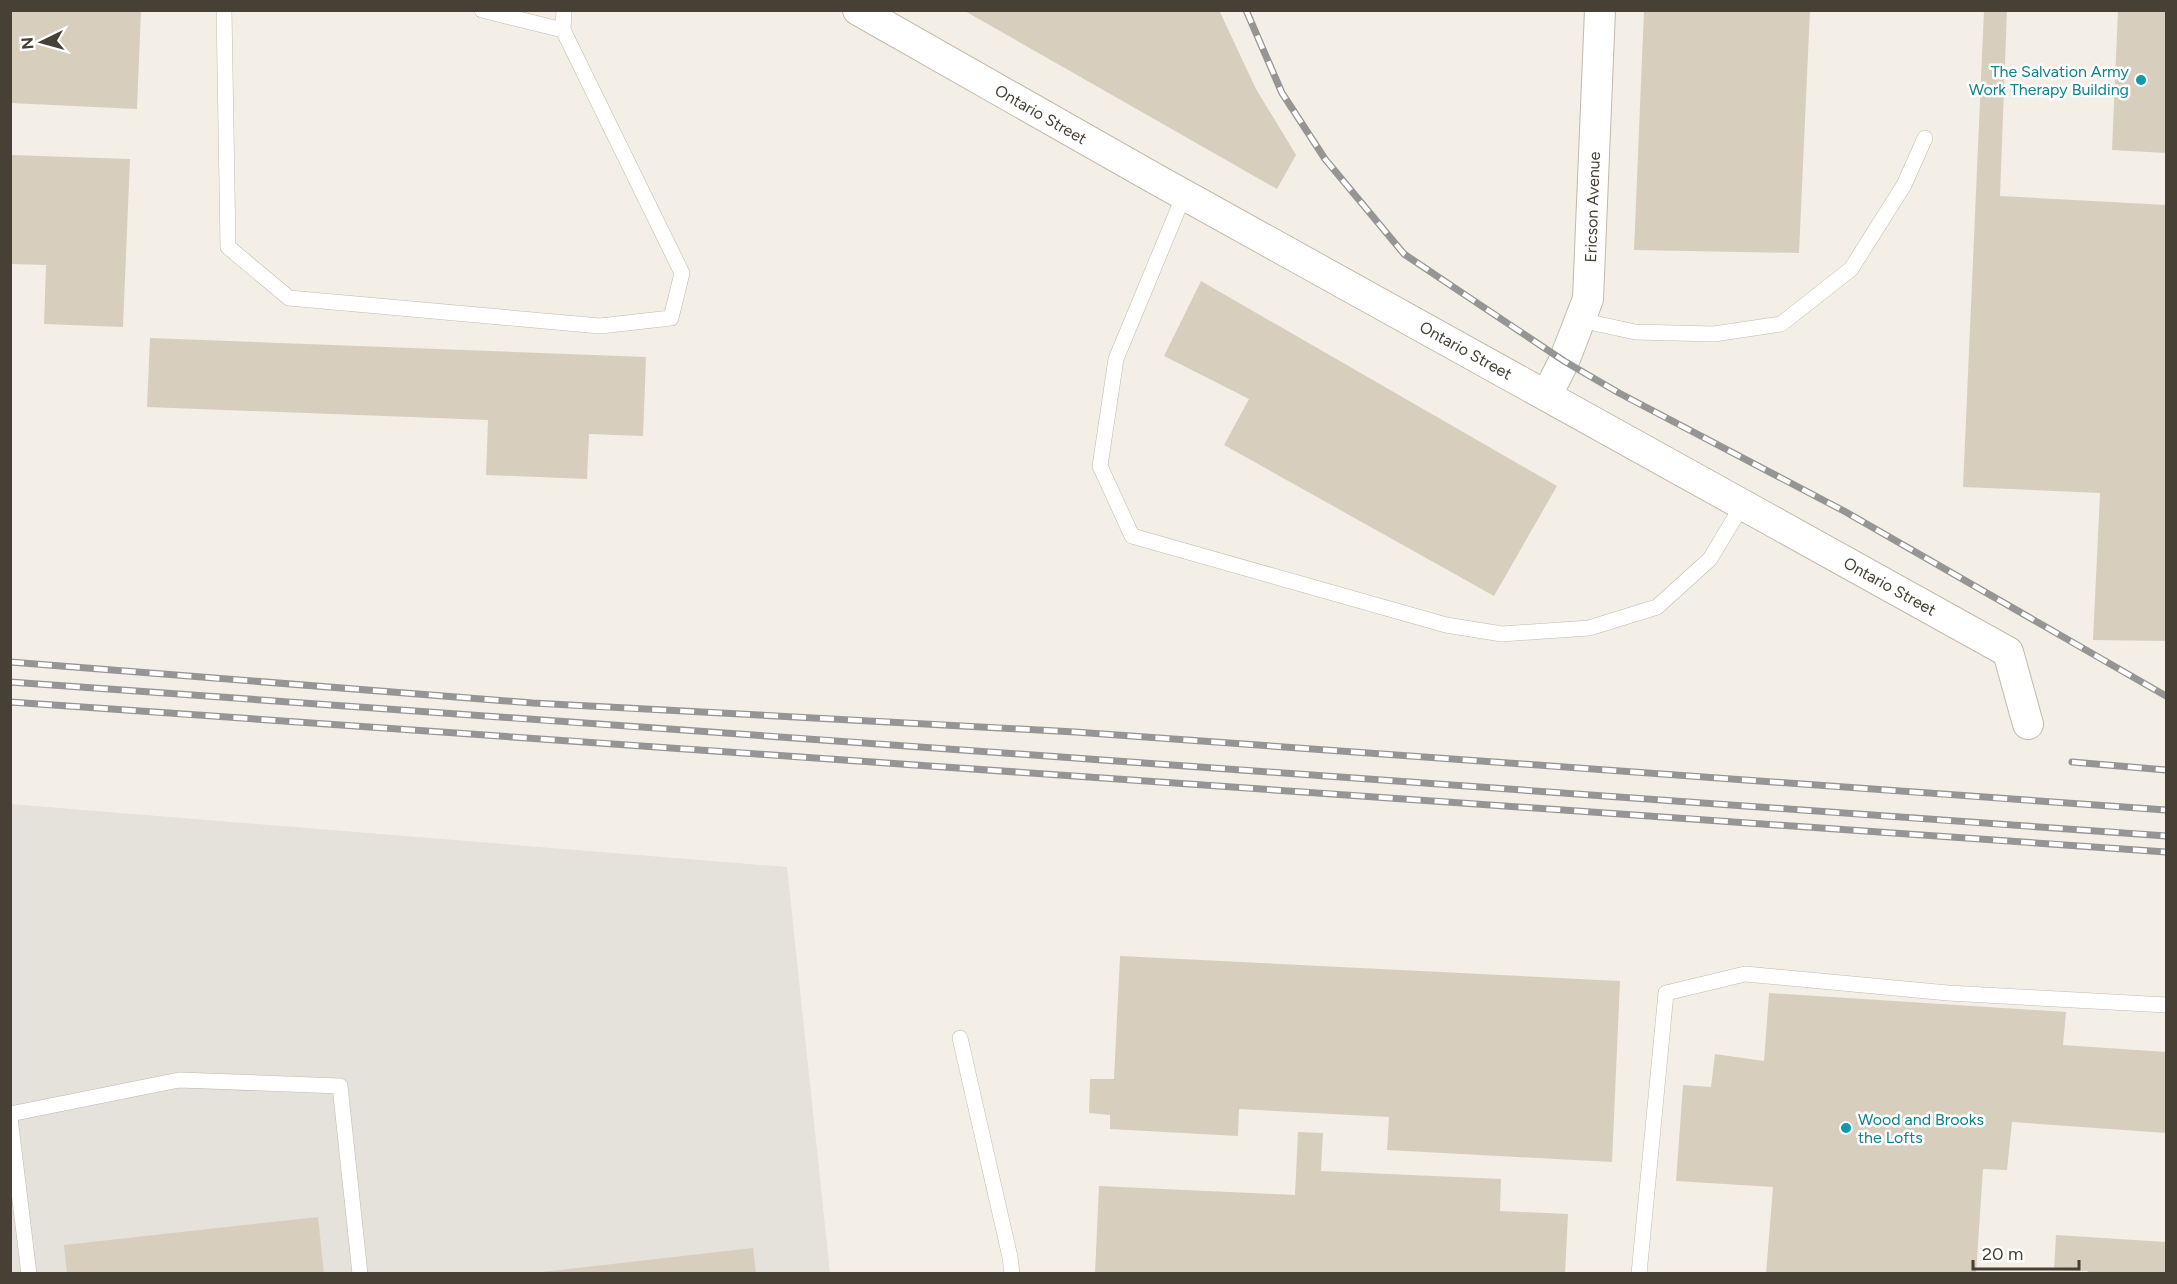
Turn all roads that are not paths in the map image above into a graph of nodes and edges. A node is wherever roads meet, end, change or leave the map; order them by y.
1 (224, 10) edge
2 (482, 10) edge
3 (564, 10) edge
4 (858, 10) edge
5 (1600, 10) edge
6 (563, 30) junction
7 (1925, 138) dead end
8 (1184, 195) junction
9 (1580, 320) junction
10 (1547, 395) junction
11 (1743, 504) junction
12 (2028, 724) dead end
13 (2166, 1005) edge
14 (960, 1038) dead end
15 (10, 1114) edge
16 (10, 1119) edge
17 (29, 1274) edge
18 (360, 1274) edge
19 (1012, 1274) edge
20 (1639, 1274) edge

1 - 6 lane
2 - 6 lane
3 - 6 lane
4 - 8 street, Ontario Street
5 - 9 street, Ericson Avenue
7 - 9 lane
8 - 10 street, Ontario Street
8 - 11 lane
9 - 10 street, Ericson Avenue
10 - 11 street, Ontario Street
11 - 12 street, Ontario Street
13 - 20 lane
14 - 19 lane
15 - 18 lane
16 - 17 lane

